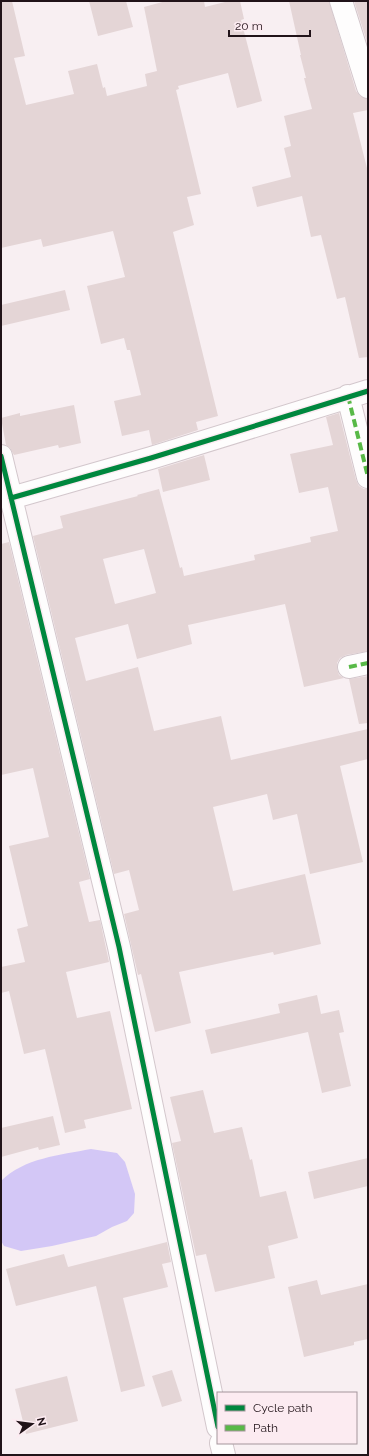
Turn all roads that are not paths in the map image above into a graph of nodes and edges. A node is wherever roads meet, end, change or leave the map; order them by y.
1 (341, 1) edge
2 (368, 88) edge
3 (358, 394) edge
4 (1, 456) edge
5 (368, 476) edge
6 (11, 498) junction
7 (217, 1422) edge
8 (221, 1444) edge
9 (224, 1455) edge

1 - 2 street
3 - 5 street
3 - 6 street
4 - 6 street
6 - 7 street
8 - 9 street

